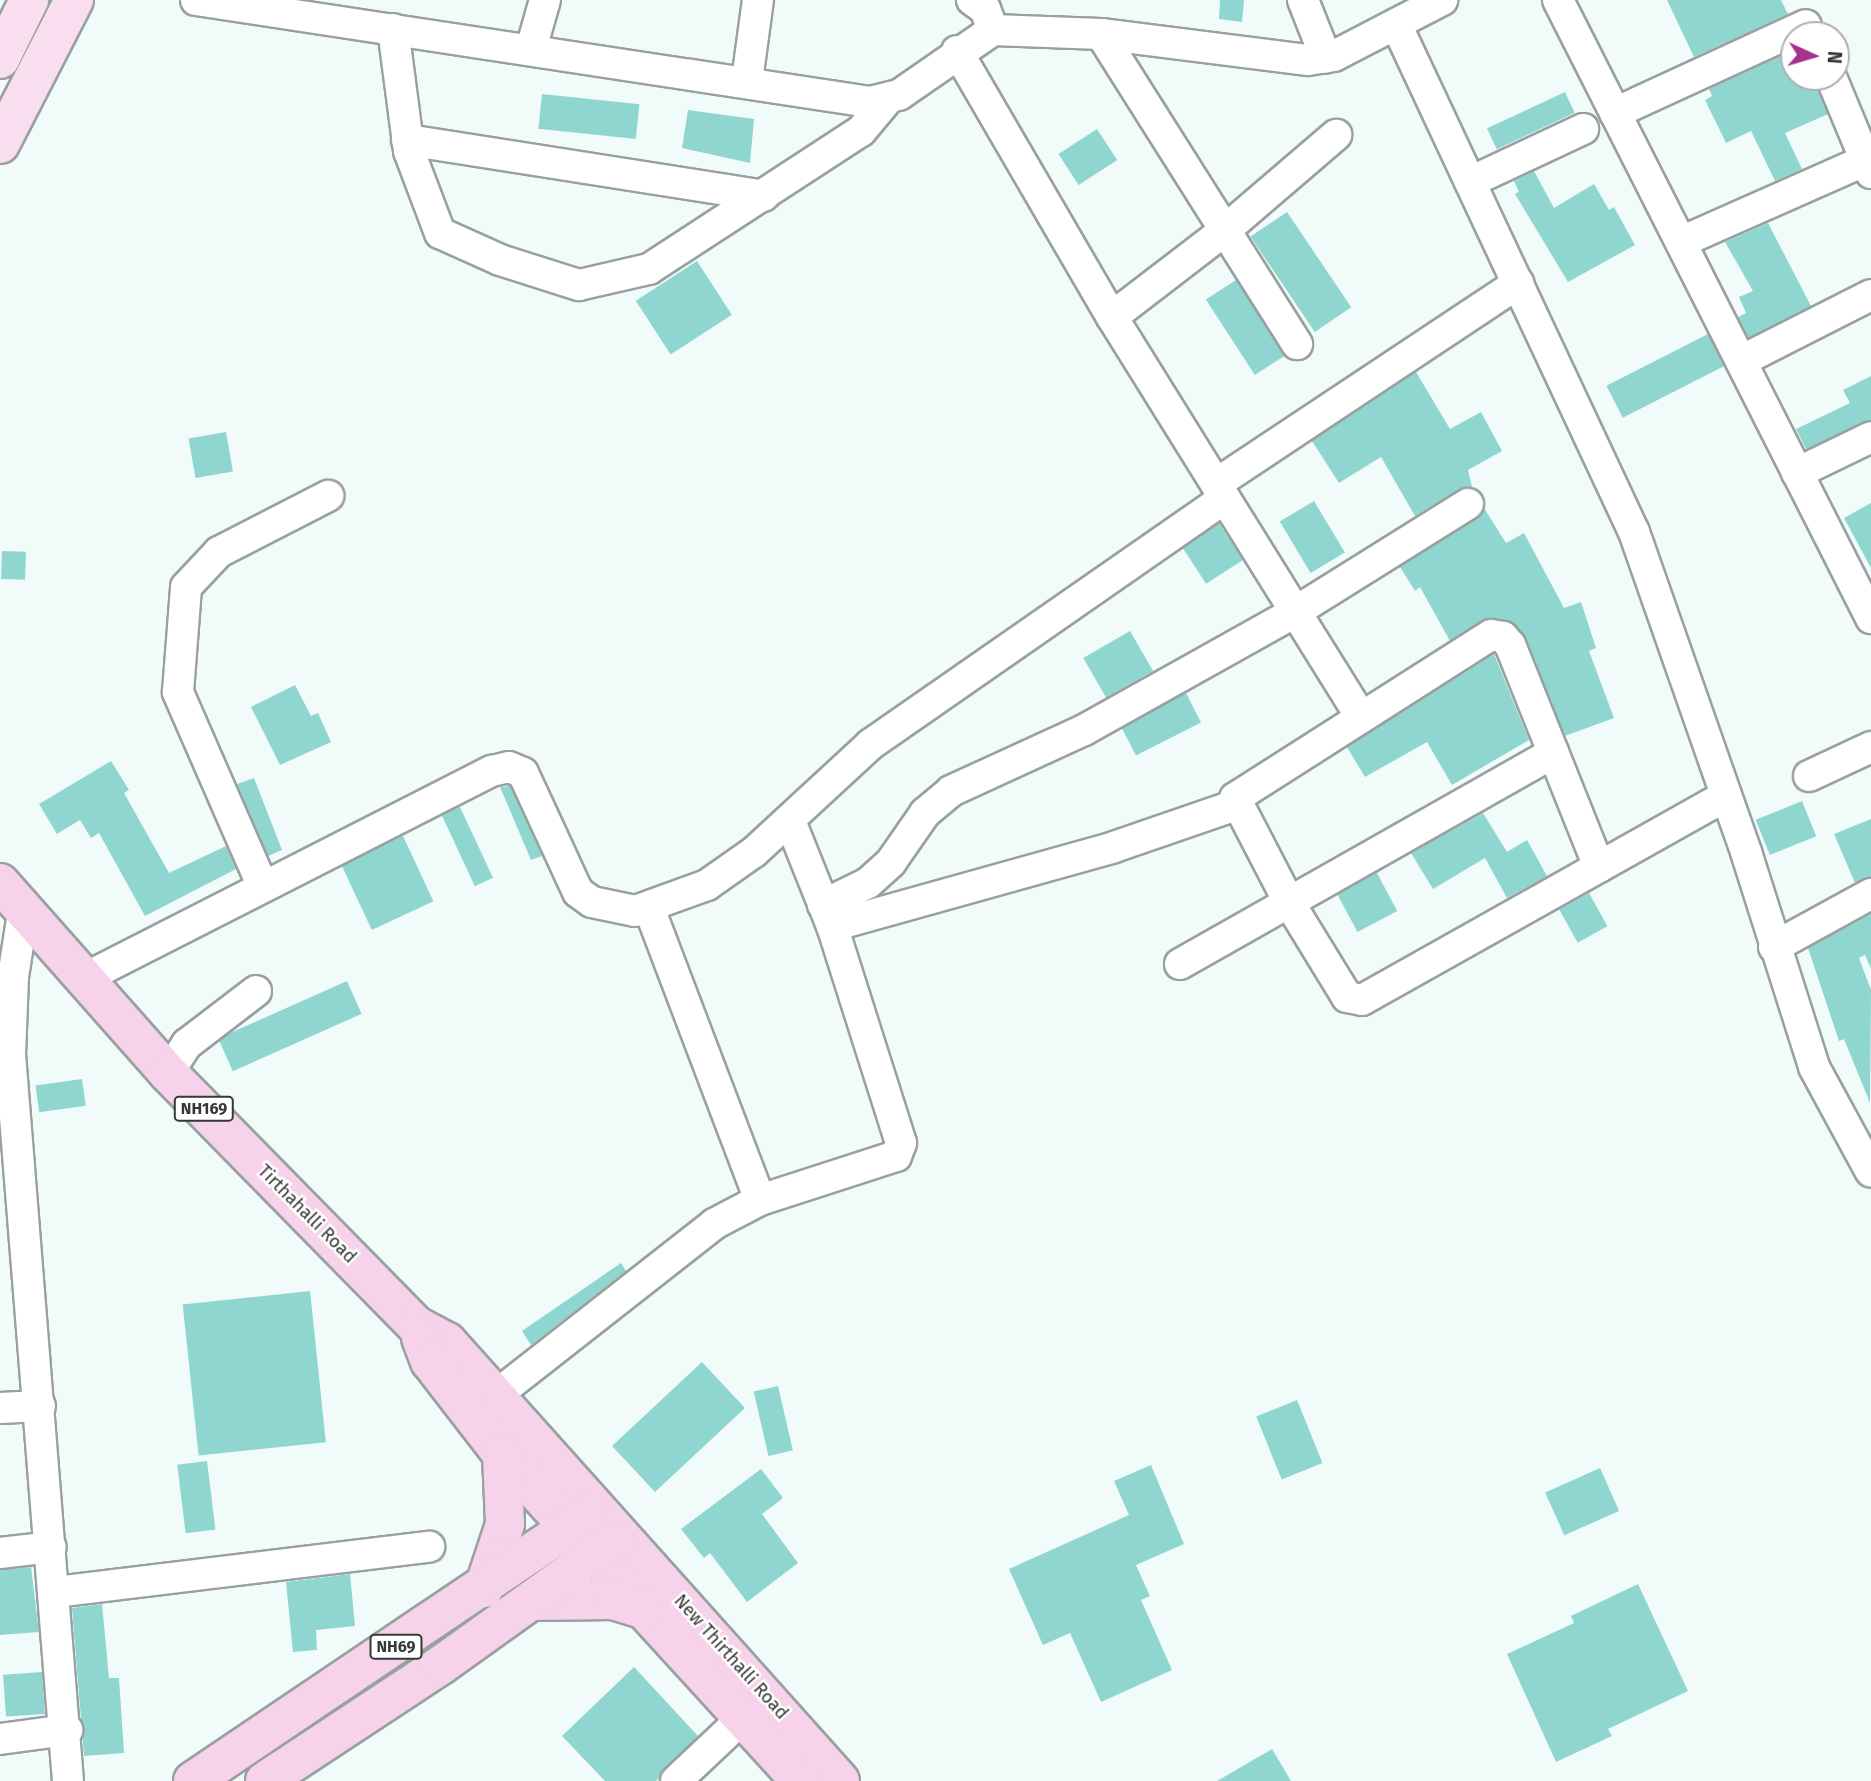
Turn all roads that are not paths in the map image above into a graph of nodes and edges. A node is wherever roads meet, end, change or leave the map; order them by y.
1 (29, 0) edge
2 (74, 0) edge
3 (196, 0) edge
4 (545, 0) edge
5 (758, 0) edge
6 (1303, 0) edge
7 (1558, 0) edge
8 (1418, 9) edge
9 (986, 10) edge
10 (1804, 20) edge
11 (393, 29) junction
12 (1101, 34) junction
13 (531, 49) junction
14 (957, 51) junction
15 (1326, 58) junction
16 (0, 59) edge
17 (747, 81) junction
18 (1837, 91) edge
19 (885, 102) junction
20 (1615, 113) junction
21 (1583, 129) dead end
22 (1336, 135) dead end
23 (407, 140) junction
24 (0, 144) edge
25 (1868, 167) edge
26 (1470, 181) junction
27 (764, 196) junction
28 (1224, 231) junction
29 (1681, 242) junction
30 (1518, 283) junction
31 (1871, 295) edge
32 (1112, 317) junction
33 (1297, 344) dead end
34 (1741, 361) junction
35 (1871, 437) edge
36 (1797, 473) junction
37 (1219, 492) junction
38 (328, 496) dead end
39 (1468, 505) dead end
40 (1867, 601) edge
41 (1294, 612) junction
42 (1360, 716) junction
43 (1871, 747) edge
44 (1553, 753) junction
45 (1810, 776) dead end
46 (1726, 796) junction
47 (1236, 805) junction
48 (790, 821) junction
49 (1599, 866) junction
50 (263, 887) junction
51 (1871, 894) edge
52 (9, 901) edge
53 (1290, 904) junction
54 (649, 908) junction
55 (827, 916) junction
56 (1774, 947) junction
57 (1180, 964) dead end
58 (83, 979) junction
59 (256, 991) dead end
60 (168, 1073) junction
61 (1871, 1172) edge
62 (760, 1200) junction
63 (416, 1326) junction
64 (495, 1396) junction
65 (40, 1406) junction
66 (0, 1408) edge
67 (502, 1454) junction
68 (595, 1533) junction
69 (51, 1547) junction
70 (429, 1547) dead end
71 (0, 1553) edge
72 (484, 1588) junction
73 (55, 1592) junction
74 (530, 1601) junction
75 (643, 1609) junction
76 (744, 1717) junction
77 (67, 1730) junction
78 (0, 1740) edge
79 (68, 1781) edge
80 (193, 1781) edge
81 (265, 1781) edge
82 (676, 1781) edge
83 (801, 1781) edge
84 (840, 1781) edge

1 - 16 main road
2 - 24 main road
3 - 11 street
4 - 13 street
5 - 17 street
6 - 15 street
7 - 20 street
8 - 15 street
8 - 26 street
9 - 12 street
9 - 14 street
10 - 20 street
11 - 13 street
11 - 23 street
12 - 15 street
12 - 28 street
13 - 17 street
14 - 19 street
14 - 32 street
17 - 19 street
18 - 25 street
19 - 27 street
20 - 29 street
21 - 26 street
22 - 28 street
23 - 27 street
23 - 27 street
25 - 29 street
26 - 30 street
28 - 32 street
28 - 33 street
29 - 34 street
30 - 37 street
30 - 46 street
31 - 34 street
32 - 37 street
34 - 36 street
35 - 36 street
36 - 40 street
37 - 41 street
37 - 48 street
38 - 50 street
39 - 41 street
41 - 42 street
41 - 55 street
42 - 44 street
42 - 47 street
43 - 45 street
44 - 49 street
44 - 53 street
46 - 49 street
46 - 56 street
47 - 53 street
47 - 55 street
48 - 54 street
48 - 55 street
49 - 53 street
50 - 54 street
50 - 58 street
51 - 56 street
52 - 58 highway, Tirthahalli Road / NH169
52 - 65 street
53 - 57 street
54 - 62 street
55 - 62 street
56 - 61 street
58 - 60 highway, Tirthahalli Road / NH169
59 - 60 street
60 - 63 highway, Tirthahalli Road / NH169
62 - 64 street
63 - 64 highway, Tirthahalli Road / NH169
63 - 67 highway, NH169
64 - 68 highway, Tirthahalli Road / NH169
65 - 66 street
65 - 69 street
67 - 68 highway, NH169
67 - 72 highway
68 - 72 highway, NH69
68 - 74 highway, NH69
68 - 75 highway
68 - 84 highway, New Thirthalli Road
69 - 71 street
69 - 73 street
70 - 73 street
72 - 80 highway, NH69
73 - 77 street
74 - 75 highway
74 - 81 highway, NH69
75 - 76 highway
76 - 82 street
76 - 83 highway
77 - 78 street
77 - 79 street

